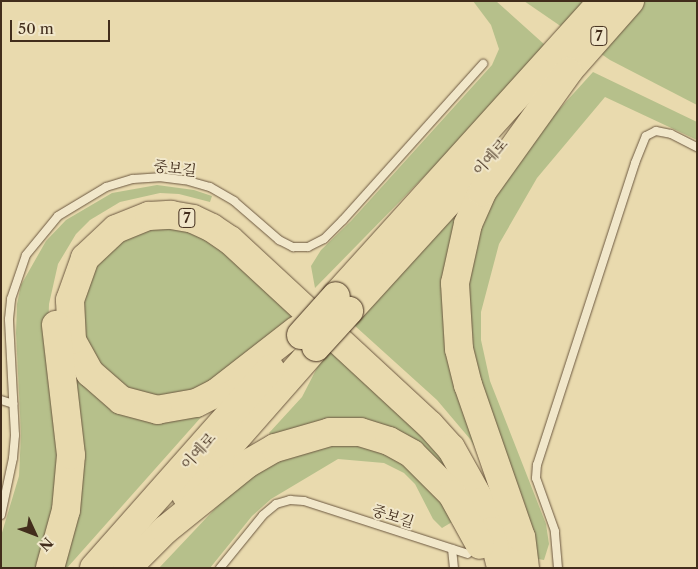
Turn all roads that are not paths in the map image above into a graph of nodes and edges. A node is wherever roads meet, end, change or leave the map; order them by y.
1 (602, 1) edge
2 (630, 1) edge
3 (483, 64) dead end
4 (559, 65) junction
5 (697, 147) edge
6 (305, 337) junction
7 (1, 400) edge
8 (13, 404) junction
9 (1, 515) edge
10 (452, 549) junction
11 (477, 561) edge
12 (50, 568) edge
13 (94, 568) edge
14 (122, 568) edge
15 (127, 568) edge
16 (220, 568) edge
17 (454, 568) edge
18 (501, 568) edge
19 (513, 568) edge
20 (525, 568) edge
21 (558, 568) edge

1 - 4 highway, 이예로 / 7
2 - 4 highway, 이예로 / 7
3 - 8 lane, 중보길
4 - 6 highway, 이예로, bridge
4 - 20 highway, 7
5 - 21 lane
6 - 13 highway, 이예로
6 - 14 highway, 이예로
6 - 18 highway, 7
7 - 8 lane
8 - 9 lane, 중보길
10 - 11 lane, 중보길
10 - 16 lane, 중보길
10 - 17 lane
11 - 15 highway
12 - 19 highway

